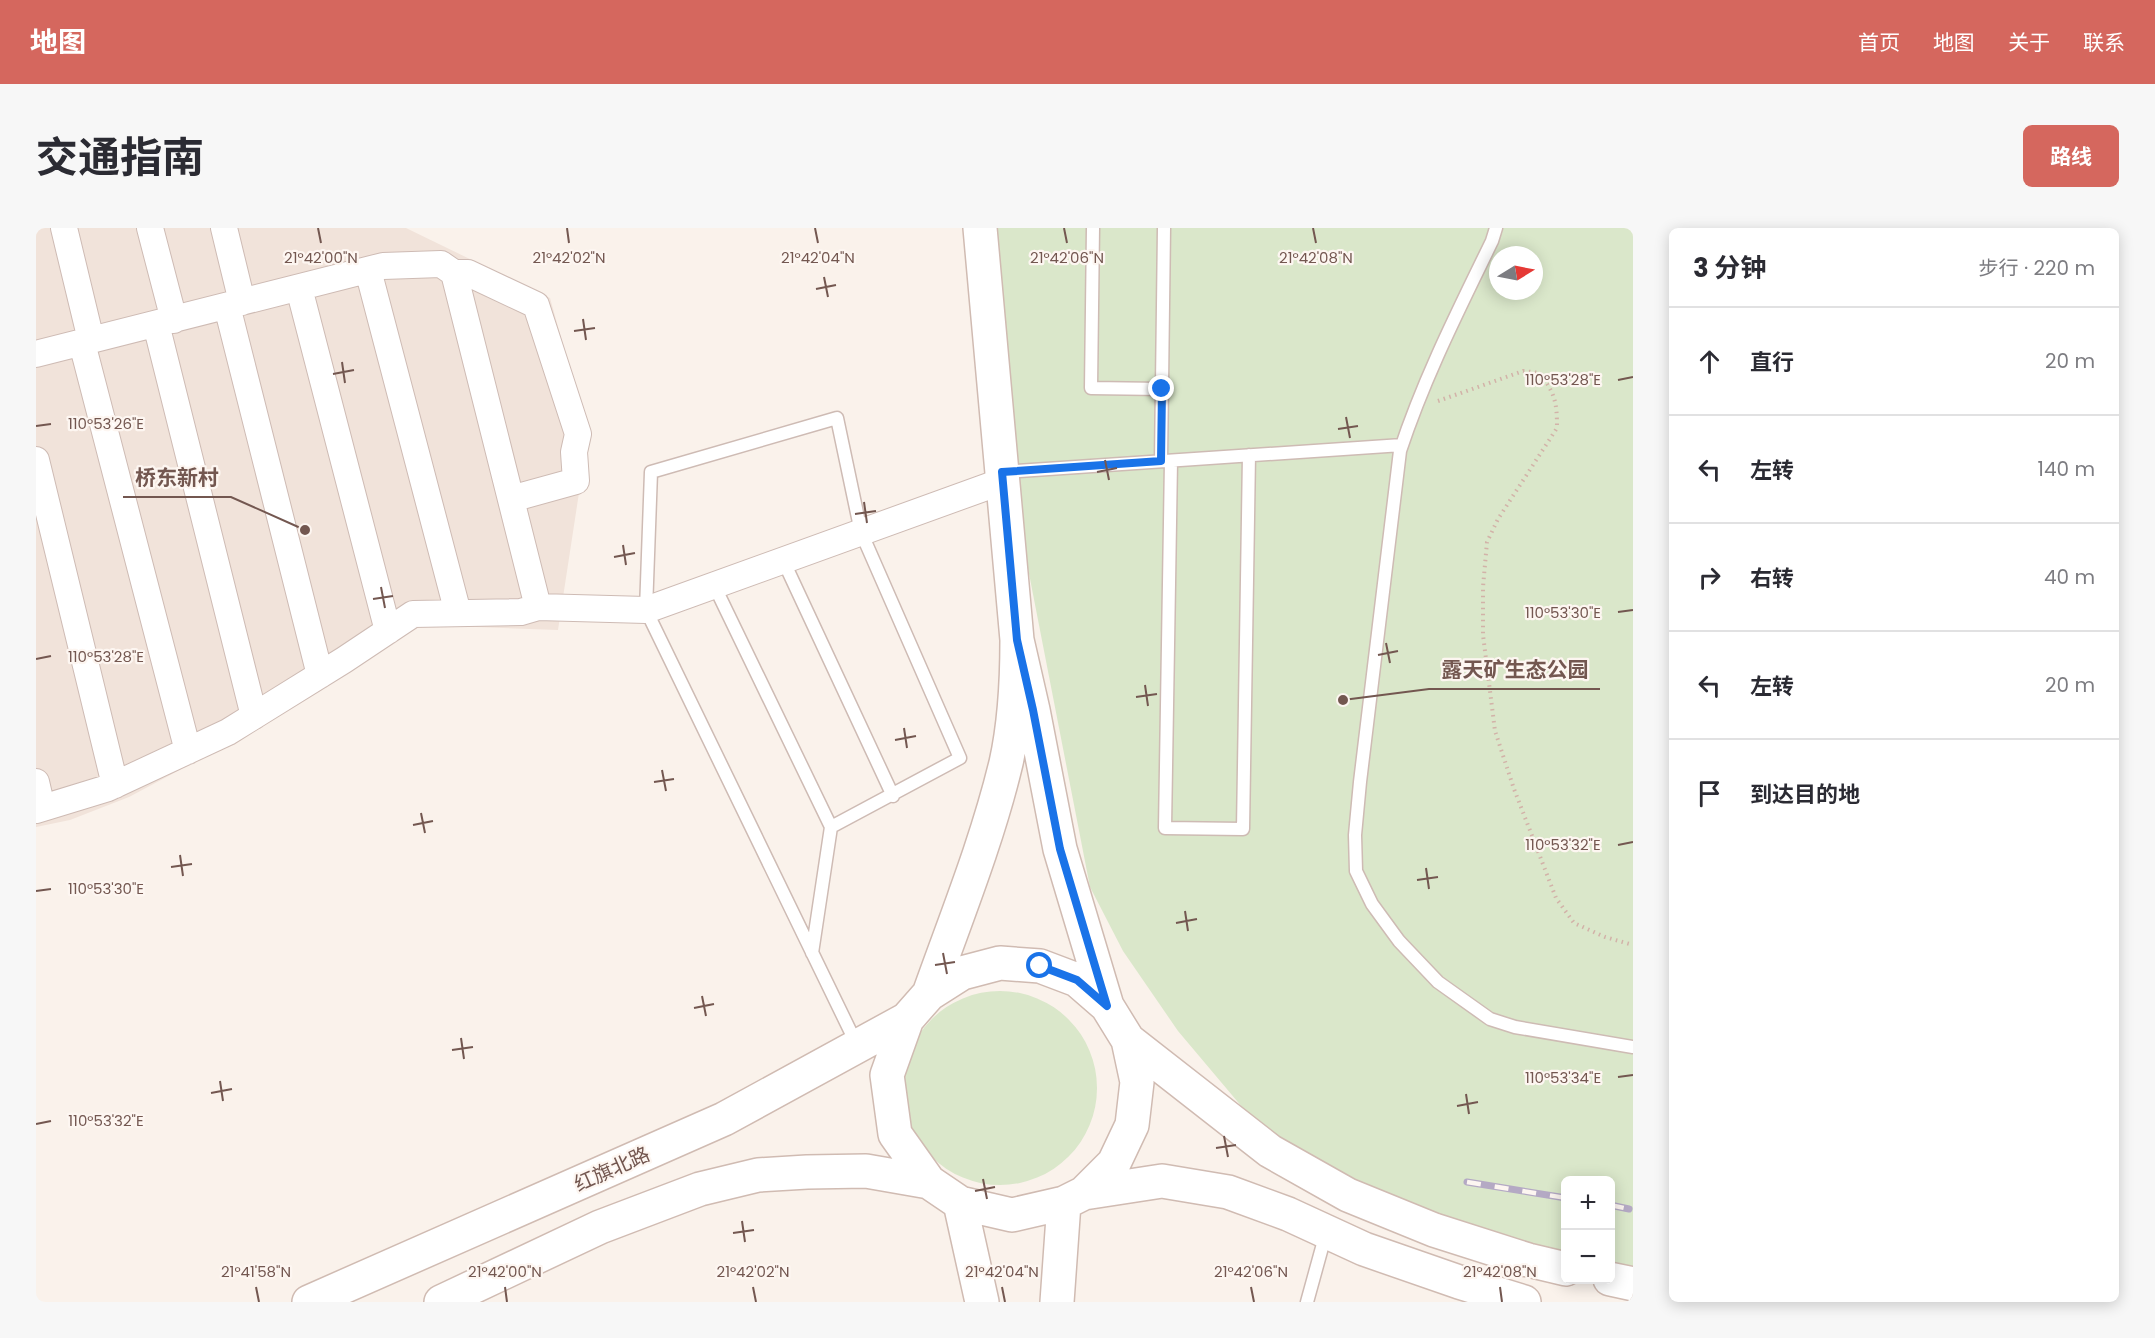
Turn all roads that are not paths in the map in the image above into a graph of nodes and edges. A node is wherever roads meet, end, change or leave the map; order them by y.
1 (64, 228) edge
2 (150, 228) edge
3 (224, 228) edge
4 (980, 228) edge
5 (1094, 228) edge
6 (1164, 228) edge
7 (1496, 228) edge
8 (368, 270) junction
9 (454, 273) junction
10 (299, 288) junction
11 (234, 304) junction
12 (165, 322) junction
13 (87, 341) junction
14 (36, 354) edge
15 (1162, 389) junction
16 (1402, 445) junction
17 (1249, 455) junction
18 (36, 460) edge
19 (1166, 461) junction
20 (1002, 477) junction
21 (511, 499) junction
22 (861, 532) junction
23 (783, 560) junction
24 (714, 585) junction
25 (538, 608) junction
26 (646, 610) junction
27 (458, 613) junction
28 (388, 631) junction
29 (1017, 640) junction
30 (320, 675) junction
31 (254, 716) junction
32 (188, 751) junction
33 (36, 782) edge
34 (115, 785) junction
35 (893, 796) junction
36 (39, 809) edge
37 (831, 827) junction
38 (812, 952) junction
39 (928, 994) junction
40 (1107, 1006) junction
41 (907, 1019) junction
42 (1128, 1040) junction
43 (858, 1046) junction
44 (1633, 1047) edge
45 (928, 1182) junction
46 (1074, 1198) junction
47 (960, 1203) junction
48 (1327, 1232) junction
49 (1561, 1268) edge
50 (1615, 1280) edge
51 (1633, 1284) edge
52 (309, 1302) edge
53 (441, 1302) edge
54 (982, 1302) edge
55 (1057, 1302) edge
56 (1307, 1302) edge
57 (1524, 1302) edge

1 - 13 street
2 - 12 street
3 - 11 street
4 - 20 main road
5 - 15 lane
6 - 15 lane
7 - 16 lane
8 - 9 street
8 - 10 street
8 - 27 street
9 - 21 street
9 - 21 street
10 - 11 street
10 - 28 street
11 - 12 street
11 - 30 street
12 - 13 street
12 - 31 street
13 - 14 street
13 - 32 street
15 - 19 lane
16 - 17 lane
16 - 44 lane
17 - 19 lane
17 - 19 lane
18 - 34 street
19 - 20 lane
20 - 22 street
20 - 29 main road
21 - 25 street
22 - 23 street
22 - 26 lane
22 - 35 lane
23 - 24 street
23 - 35 lane
24 - 26 street
24 - 37 lane
25 - 26 street
25 - 27 street
26 - 38 lane
27 - 28 street
28 - 30 street
29 - 39 main road
29 - 40 main road
30 - 31 street
31 - 32 street
32 - 34 street
33 - 36 street
34 - 36 street
35 - 37 lane
37 - 38 lane
38 - 43 lane
39 - 40 main road
39 - 41 main road
40 - 42 main road
41 - 43 main road, 红旗北路
41 - 45 main road
42 - 46 main road
42 - 49 main road
43 - 52 main road, 红旗北路
45 - 47 main road
45 - 53 main road
46 - 47 main road
46 - 48 main road
46 - 55 main road
47 - 54 main road
48 - 56 lane
48 - 57 main road
50 - 51 main road

